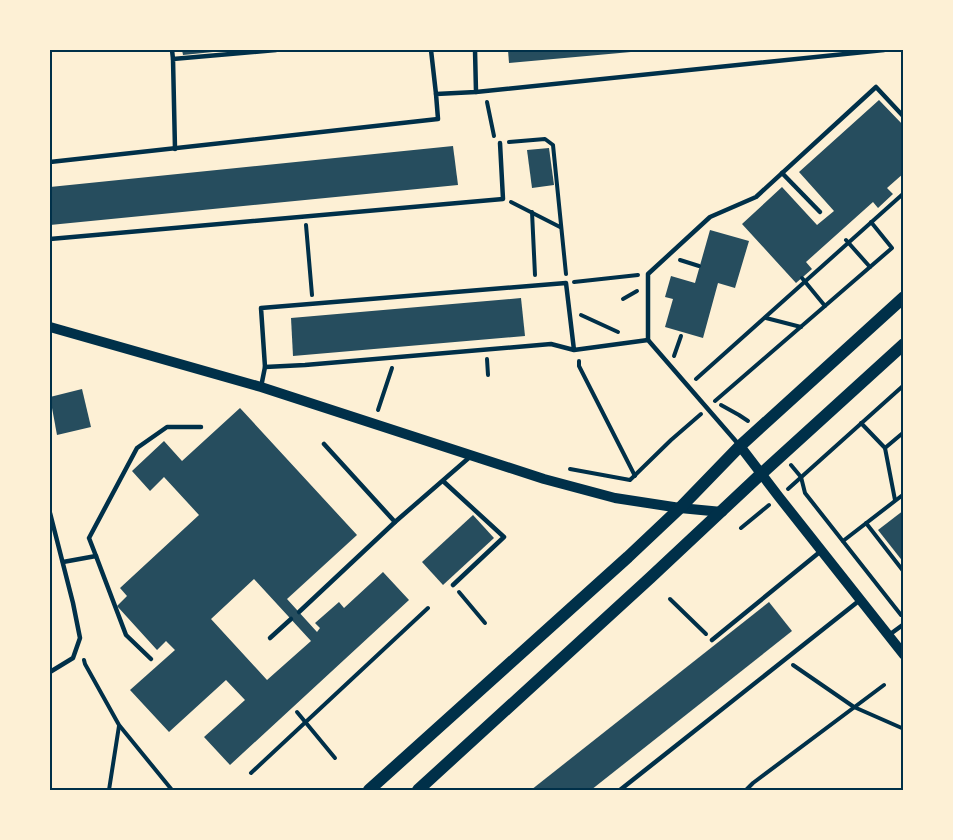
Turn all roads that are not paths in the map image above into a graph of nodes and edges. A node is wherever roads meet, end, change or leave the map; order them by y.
1 (172, 50) edge
2 (276, 50) edge
3 (431, 50) edge
4 (475, 50) edge
5 (884, 50) edge
6 (173, 58) junction
7 (476, 92) junction
8 (436, 94) junction
9 (903, 117) edge
10 (500, 143) road end
11 (175, 149) junction
12 (50, 162) edge
13 (782, 172) junction
14 (820, 212) dead end
15 (50, 239) edge
16 (903, 297) edge
17 (50, 327) edge
18 (648, 337) junction
19 (903, 344) edge
20 (576, 349) junction
21 (265, 367) junction
22 (261, 387) junction
23 (201, 427) dead end
24 (324, 444) dead end
25 (740, 446) junction
26 (472, 455) junction
27 (760, 474) junction
28 (443, 481) junction
29 (680, 508) junction
30 (722, 512) junction
31 (50, 513) edge
32 (395, 522) junction
33 (821, 551) junction
34 (96, 556) junction
35 (63, 562) junction
36 (453, 585) dead end
37 (860, 600) junction
38 (299, 612) dead end
39 (291, 619) dead end
40 (903, 624) edge
41 (888, 636) junction
42 (270, 638) dead end
43 (712, 640) road end
44 (903, 655) edge
45 (151, 659) dead end
46 (50, 672) edge
47 (369, 790) edge
48 (418, 790) edge
49 (620, 790) edge

1 - 6 lane
2 - 6 lane
3 - 8 lane
4 - 7 lane
5 - 7 lane
6 - 11 lane
7 - 8 lane
8 - 11 lane
9 - 13 lane
10 - 15 lane
11 - 12 lane
13 - 14 lane
13 - 18 lane
16 - 25 main road
17 - 22 street
18 - 20 lane
18 - 25 lane
19 - 27 main road
20 - 21 lane
20 - 21 lane
21 - 22 lane
22 - 26 street
23 - 34 lane
24 - 32 lane
25 - 27 street
25 - 29 main road
26 - 28 lane
26 - 29 street
27 - 30 main road
27 - 33 street
28 - 32 lane
28 - 36 lane
29 - 30 street
29 - 47 main road
30 - 48 main road
31 - 35 lane
32 - 38 lane
33 - 37 street
33 - 43 lane
34 - 35 lane
34 - 45 lane
35 - 46 lane
37 - 41 street
37 - 49 lane
39 - 42 lane
40 - 41 lane
41 - 44 street

